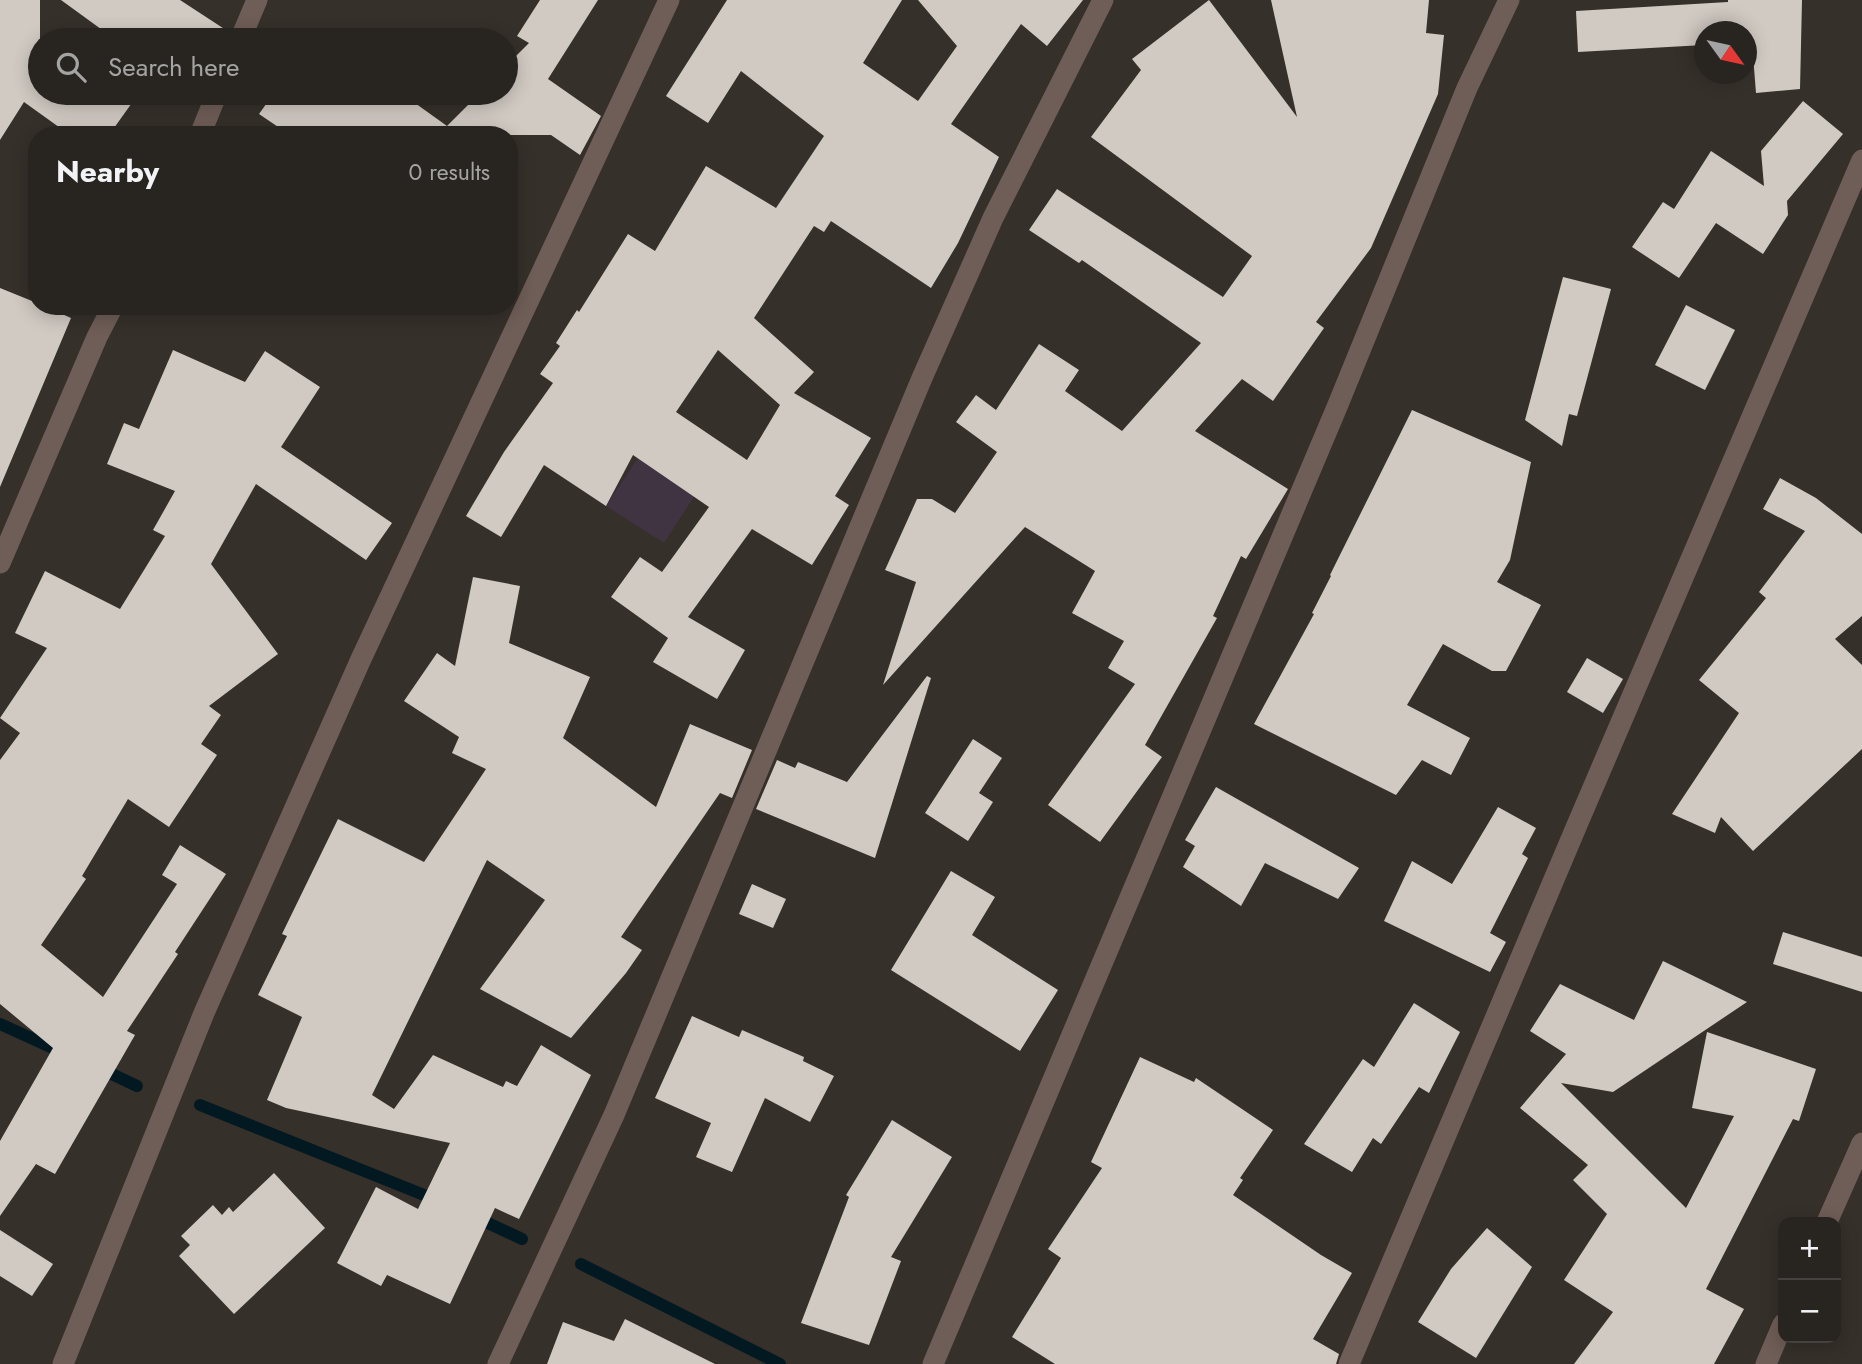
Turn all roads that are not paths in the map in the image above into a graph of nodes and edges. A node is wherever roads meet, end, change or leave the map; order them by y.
1 (257, 0) edge
2 (669, 0) edge
3 (1103, 0) edge
4 (1509, 0) edge
5 (245, 28) edge
6 (212, 105) edge
7 (204, 126) edge
8 (1862, 160) edge
9 (108, 315) edge
10 (0, 564) edge
11 (1862, 1143) edge
12 (1829, 1217) edge
13 (1778, 1336) edge
14 (63, 1364) edge
15 (498, 1364) edge
16 (933, 1364) edge
17 (1349, 1364) edge
18 (1766, 1364) edge

1 - 5 street
2 - 14 street
3 - 15 street
4 - 16 street
6 - 7 street
8 - 17 street
9 - 10 street
11 - 12 street
13 - 18 street

